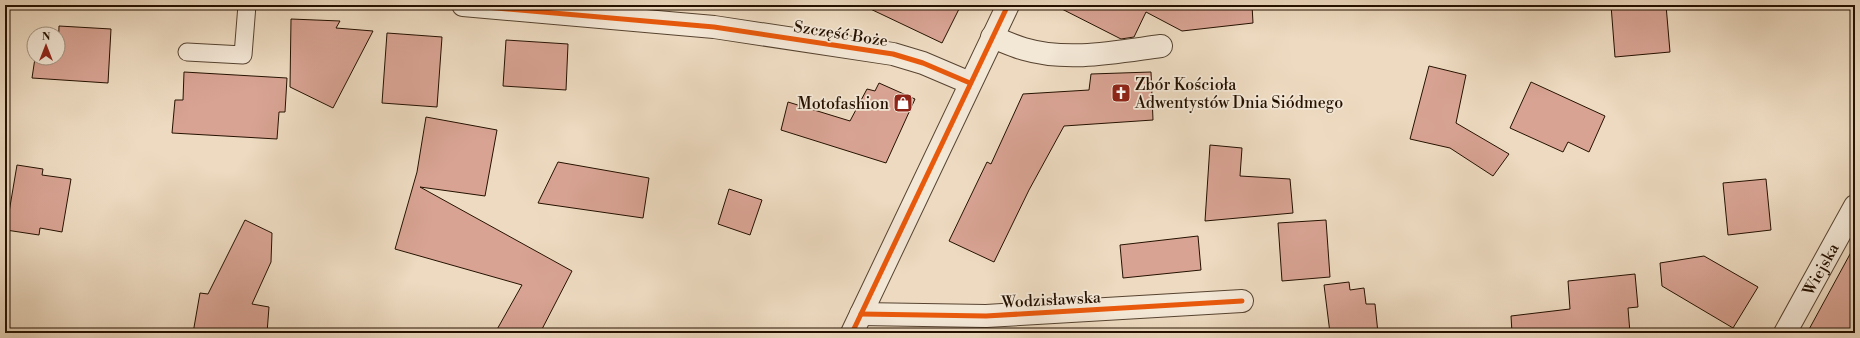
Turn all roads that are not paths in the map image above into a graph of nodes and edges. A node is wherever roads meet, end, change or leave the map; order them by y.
1 (247, 5) edge
2 (463, 5) edge
3 (1008, 5) edge
4 (992, 38) junction
5 (1161, 46) dead end
6 (187, 52) dead end
7 (970, 83) junction
8 (1855, 206) edge
9 (1242, 301) dead end
10 (857, 323) edge
11 (1785, 333) edge

1 - 6 lane
2 - 7 street, Szczęść Boże
3 - 4 street, Wodzisławska
4 - 5 street
4 - 7 street, Wodzisławska
7 - 10 street, Wodzisławska
8 - 11 street, Wiejska
9 - 10 street, Wodzisławska

